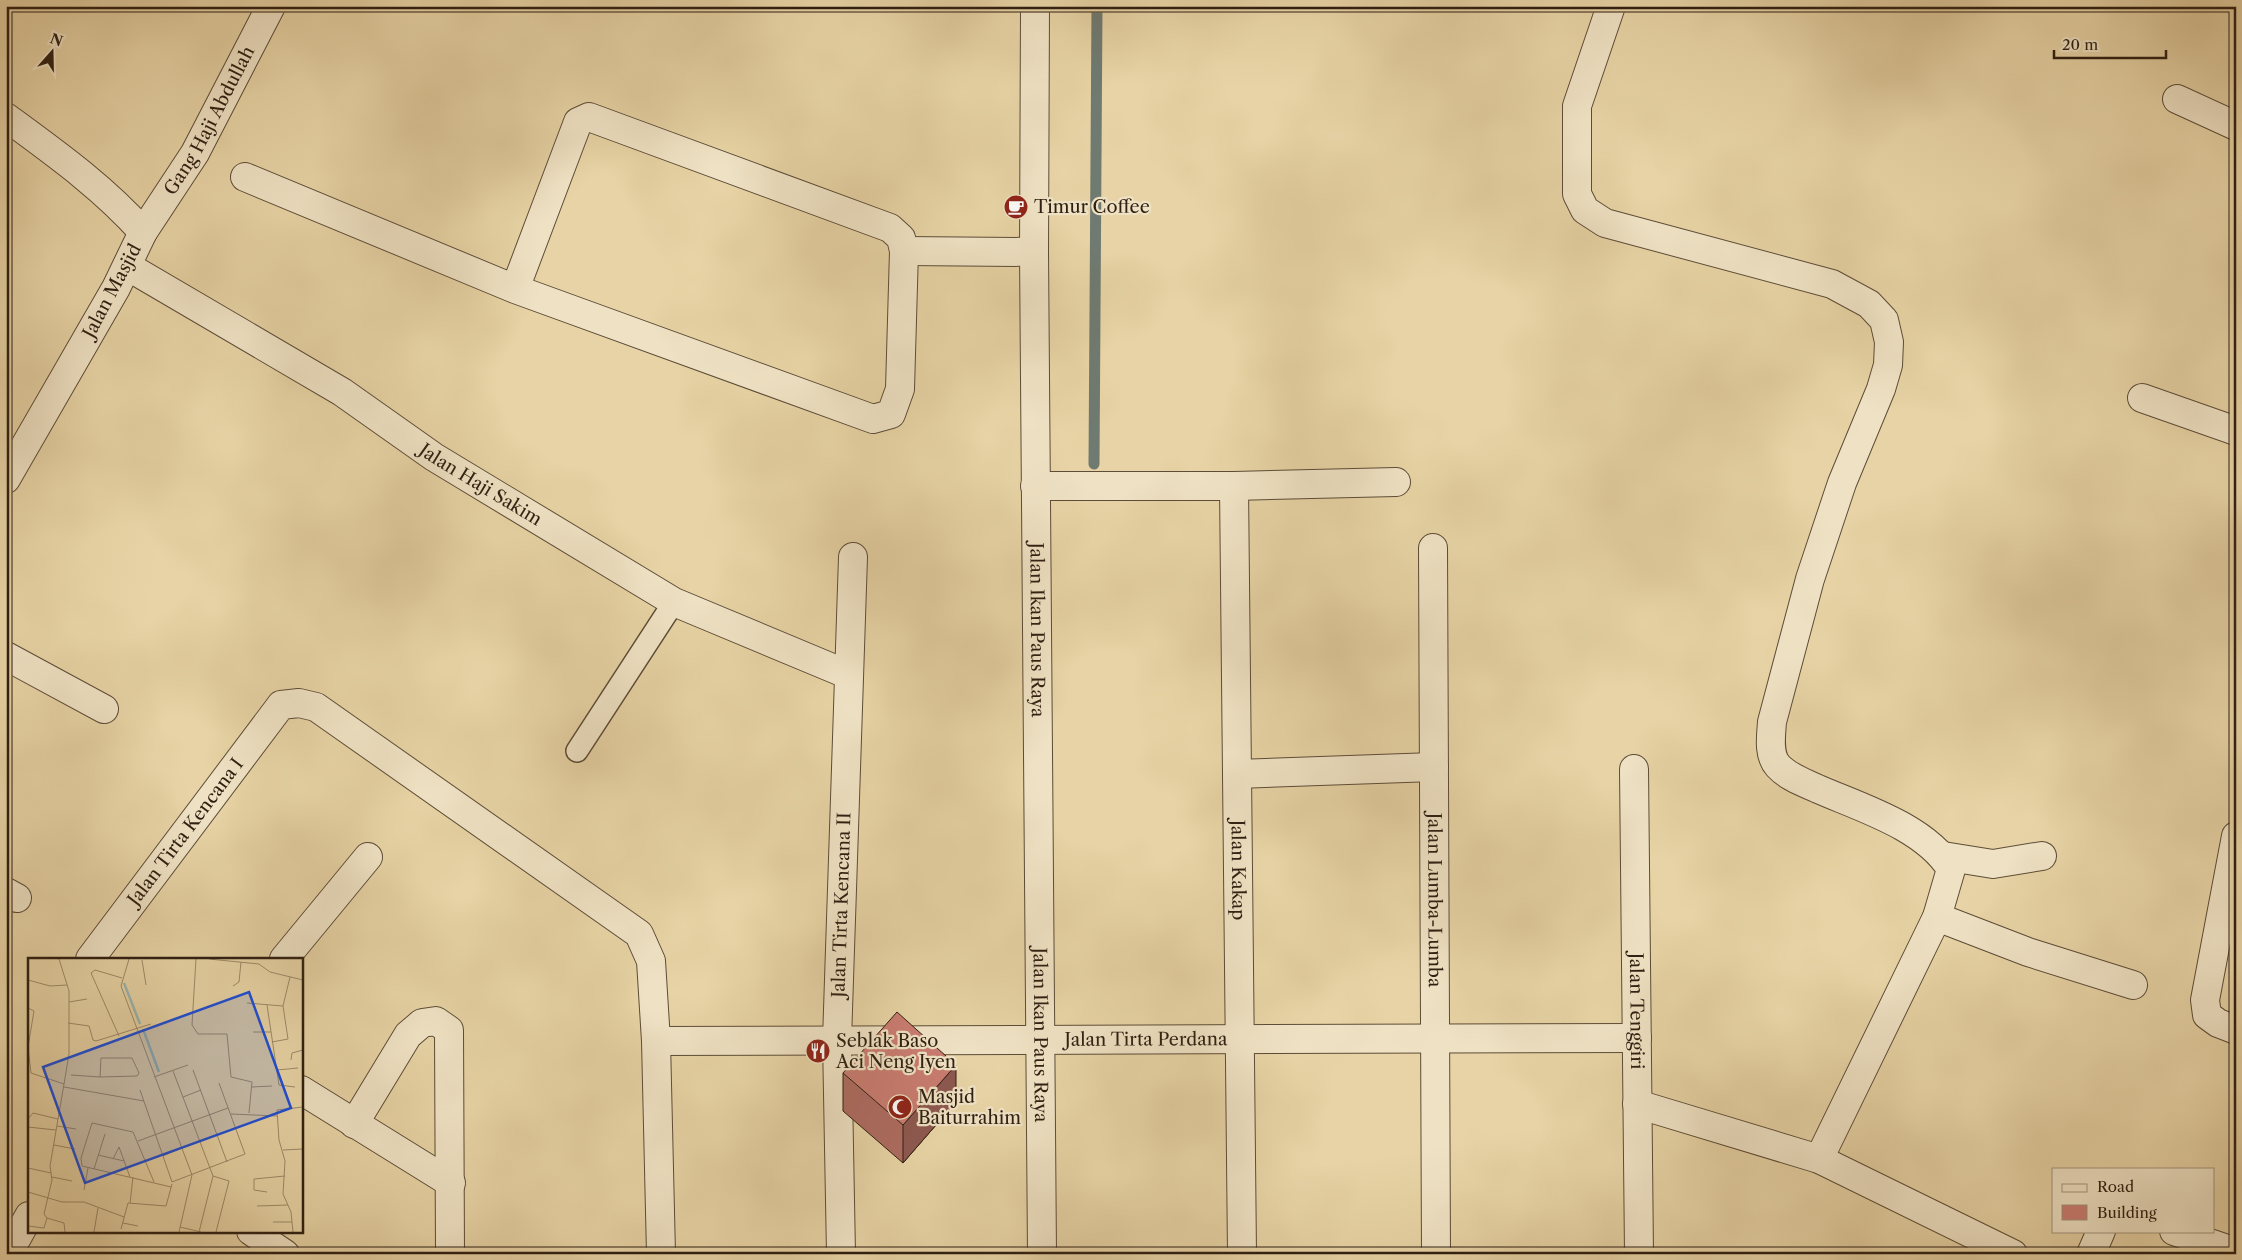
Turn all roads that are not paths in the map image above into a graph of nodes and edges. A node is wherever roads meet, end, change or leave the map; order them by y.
1 (272, 6) edge
2 (1035, 6) edge
3 (1611, 6) edge
4 (2177, 99) dead end
5 (6, 117) edge
6 (2236, 126) edge
7 (245, 177) dead end
8 (143, 232) junction
9 (904, 251) junction
10 (1034, 252) junction
11 (127, 266) junction
12 (515, 289) junction
13 (2142, 398) dead end
14 (2236, 431) edge
15 (6, 478) edge
16 (1396, 482) dead end
17 (1035, 486) junction
18 (1234, 486) junction
19 (1433, 548) dead end
20 (853, 557) dead end
21 (674, 602) junction
22 (6, 656) edge
23 (849, 675) junction
24 (104, 709) dead end
25 (577, 751) dead end
26 (1434, 767) junction
27 (1634, 769) dead end
28 (1237, 774) junction
29 (2235, 839) edge
30 (1943, 856) junction
31 (2042, 856) dead end
32 (368, 857) dead end
33 (1937, 917) junction
34 (91, 958) edge
35 (285, 958) edge
36 (2134, 985) dead end
37 (2236, 1030) edge
38 (1436, 1038) junction
39 (1637, 1038) junction
40 (837, 1040) junction
41 (1038, 1040) junction
42 (1240, 1040) junction
43 (656, 1041) junction
44 (302, 1091) edge
45 (1637, 1104) junction
46 (354, 1124) junction
47 (1819, 1159) junction
48 (451, 1183) junction
49 (28, 1218) edge
50 (252, 1232) edge
51 (2101, 1232) edge
52 (2177, 1232) edge
53 (2236, 1252) edge
54 (8, 1254) edge
55 (285, 1254) edge
56 (450, 1254) edge
57 (661, 1254) edge
58 (841, 1254) edge
59 (1042, 1254) edge
60 (1242, 1254) edge
61 (1436, 1254) edge
62 (1639, 1254) edge
63 (2013, 1254) edge
64 (2091, 1254) edge

1 - 8 street, Gang Haji Abdullah
2 - 10 street, Jalan Ikan Paus Raya
3 - 30 street
4 - 6 street
5 - 8 street, Jalan Masjid
7 - 12 street
8 - 11 street, Jalan Masjid
9 - 10 street
9 - 12 street
9 - 12 street
10 - 17 street, Jalan Ikan Paus Raya
11 - 15 street, Jalan Masjid
11 - 21 street, Jalan Haji Sakim
13 - 14 street
16 - 18 street
17 - 18 street
17 - 41 street, Jalan Ikan Paus Raya
18 - 28 street, Jalan Kakap
19 - 26 street, Jalan Lumba-Lumba
20 - 23 street, Jalan Tirta Kencana II
21 - 23 street, Jalan Haji Sakim
21 - 25 lane
22 - 24 street
23 - 40 street, Jalan Tirta Kencana II
26 - 28 street
26 - 38 street, Jalan Lumba-Lumba
27 - 39 street, Jalan Tenggiri
28 - 42 street, Jalan Kakap
29 - 37 street
30 - 31 street
30 - 33 street
32 - 35 street
33 - 36 street
33 - 47 street
34 - 43 street, Jalan Tirta Kencana I
38 - 39 street, Jalan Tirta Perdana
38 - 42 street, Jalan Tirta Perdana
38 - 61 street, Jalan Lumba-Lumba
39 - 45 street, Jalan Tenggiri
40 - 41 street, Jalan Tirta Perdana
40 - 43 street, Jalan Tirta Perdana
40 - 58 street, Jalan Tirta Kencana II
41 - 42 street, Jalan Tirta Perdana
41 - 59 street, Jalan Ikan Paus Raya
42 - 60 street, Jalan Kakap
43 - 57 street
44 - 46 street
45 - 47 street
45 - 62 street, Jalan Tenggiri
46 - 48 street
46 - 48 street
47 - 63 street
48 - 56 street
49 - 54 street
50 - 55 street
51 - 64 street
52 - 53 street

